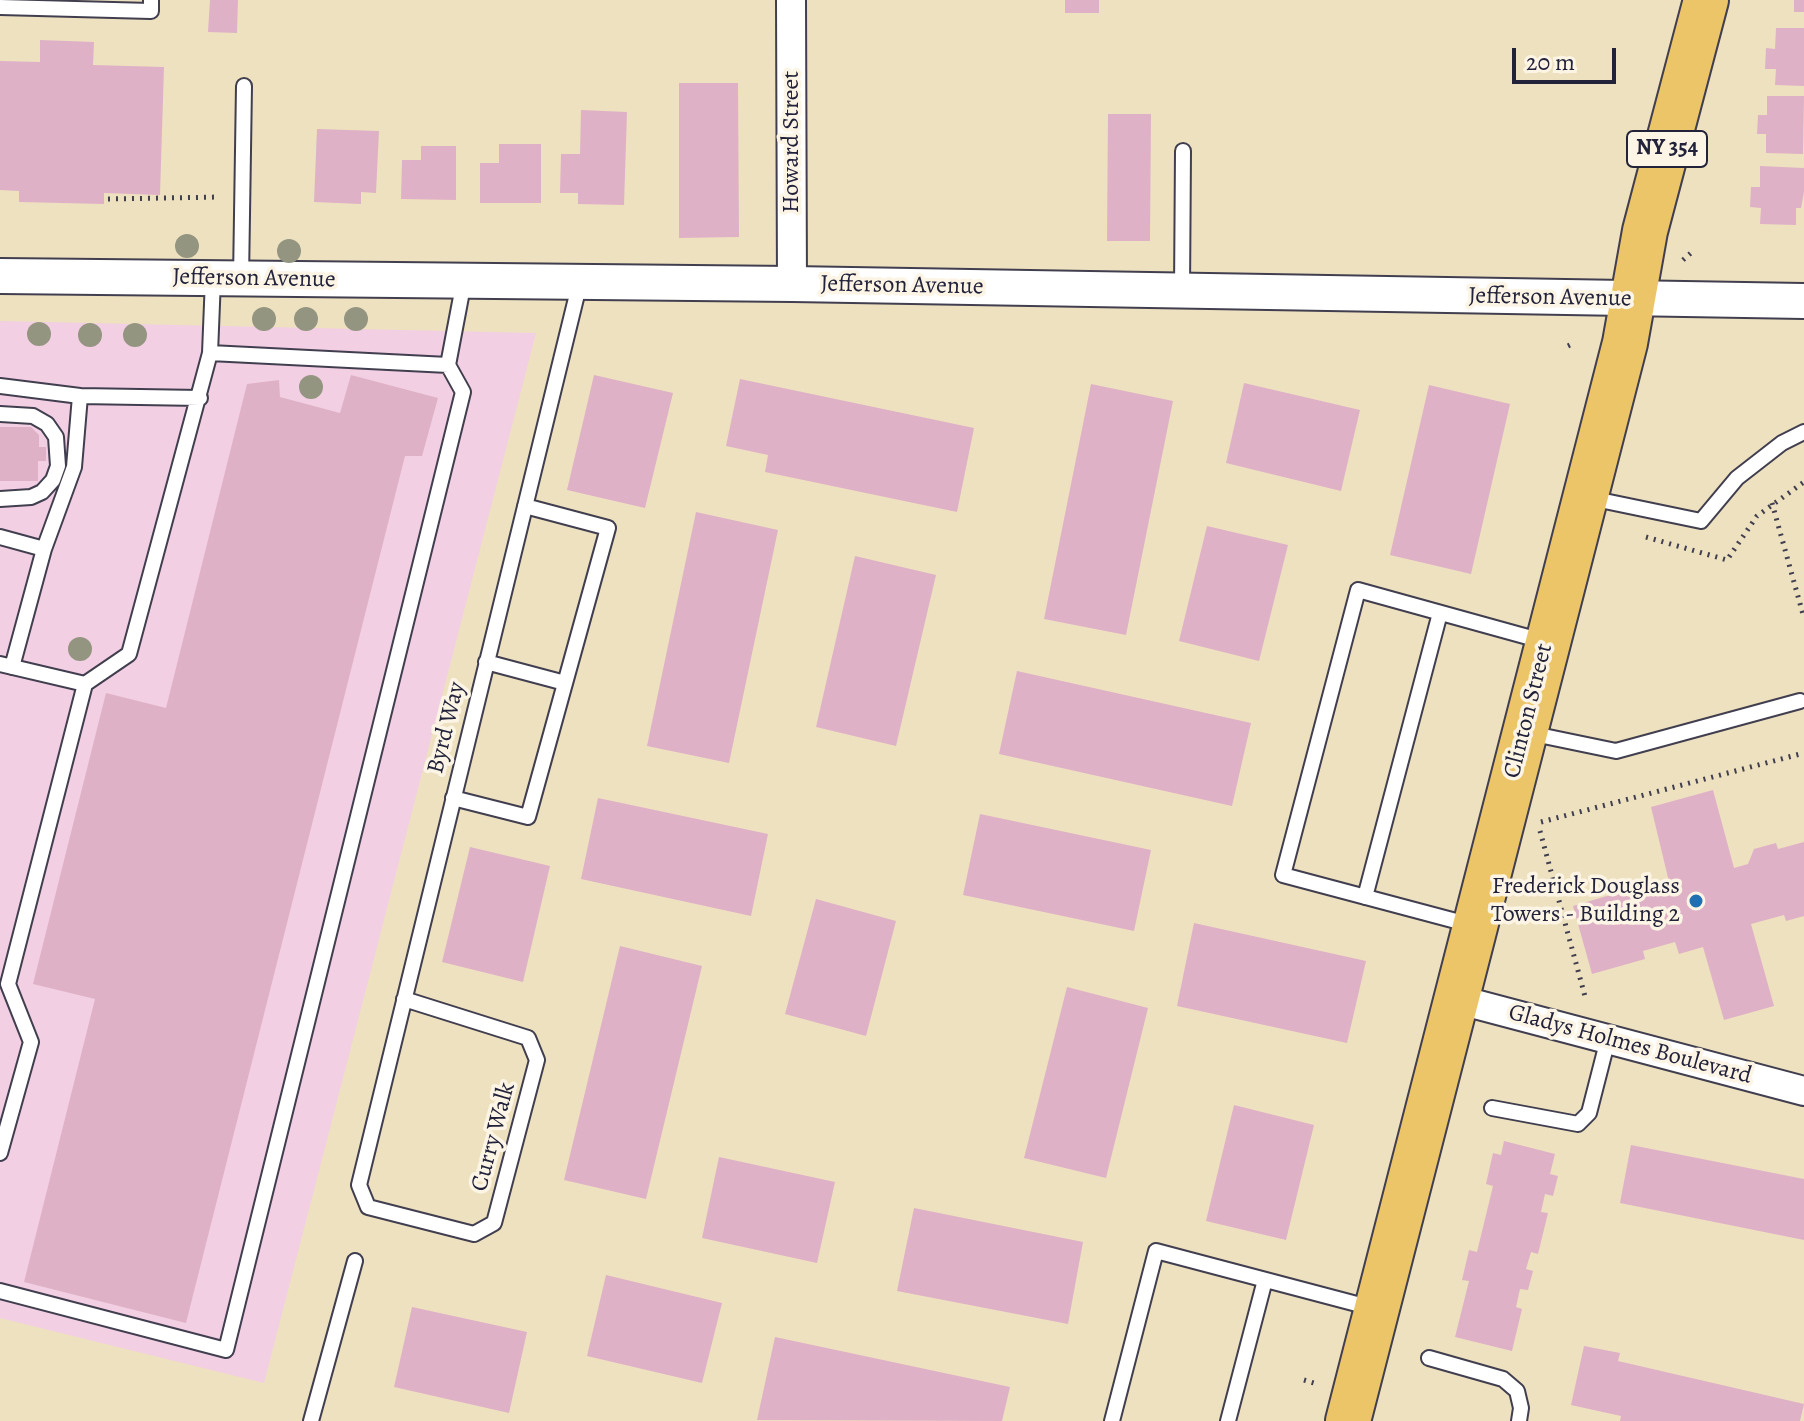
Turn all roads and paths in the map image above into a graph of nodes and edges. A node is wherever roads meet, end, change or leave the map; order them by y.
1 (151, 0) edge
2 (791, 0) edge
3 (1706, 0) edge
4 (0, 7) edge
5 (244, 86) dead end
6 (1183, 151) dead end
7 (200, 197) dead end
8 (108, 199) dead end
9 (1692, 252) dead end
10 (1683, 260) dead end
11 (0, 276) edge
12 (227, 279) junction
13 (464, 281) junction
14 (580, 282) junction
15 (792, 284) junction
16 (1182, 292) junction
17 (1633, 300) junction
18 (1804, 301) edge
19 (210, 353) junction
20 (448, 365) junction
21 (0, 386) edge
22 (80, 396) junction
23 (200, 398) junction
24 (0, 414) edge
25 (1804, 432) edge
26 (1804, 482) edge
27 (1585, 497) junction
28 (0, 499) edge
29 (525, 506) junction
30 (0, 537) edge
31 (44, 549) junction
32 (1440, 613) junction
33 (1804, 618) edge
34 (1546, 642) junction
35 (486, 662) junction
36 (6, 665) edge
37 (565, 683) junction
38 (85, 684) junction
39 (1800, 701) dead end
40 (1524, 732) junction
41 (1804, 753) edge
42 (453, 798) junction
43 (1365, 897) junction
44 (1475, 926) junction
45 (404, 999) junction
46 (1456, 999) junction
47 (1586, 1000) dead end
48 (1608, 1039) junction
49 (1804, 1091) edge
50 (1492, 1108) dead end
51 (0, 1153) edge
52 (359, 1185) joint
53 (355, 1261) dead end
54 (1265, 1280) junction
55 (0, 1291) edge
56 (1376, 1309) junction
57 (1429, 1358) dead end
58 (1304, 1380) dead end
59 (1314, 1383) dead end
60 (311, 1421) edge
61 (1112, 1421) edge
62 (1228, 1421) edge
63 (1348, 1421) edge
64 (1519, 1421) edge

1 - 4 lane
2 - 15 street, Howard Street
3 - 17 main road, Clinton Street / NY 354
5 - 12 lane
6 - 16 lane
7 - 8 path
9 - 10 path
11 - 12 street, Jefferson Avenue
12 - 13 street, Jefferson Avenue
12 - 19 lane
13 - 14 street, Jefferson Avenue
13 - 20 lane
14 - 15 street, Jefferson Avenue
14 - 29 lane, Byrd Way
15 - 16 street, Jefferson Avenue
16 - 17 street, Jefferson Avenue
17 - 18 street, Jefferson Avenue
17 - 27 main road, Clinton Street / NY 354
19 - 20 lane
19 - 23 lane
20 - 55 lane
21 - 22 lane
22 - 23 lane
22 - 31 lane
23 - 38 lane
24 - 28 lane
25 - 27 lane
26 - 33 path
27 - 34 main road, Clinton Street / NY 354
29 - 35 lane, Byrd Way
29 - 37 lane
30 - 31 lane
31 - 36 lane
32 - 34 lane
32 - 43 lane
32 - 43 lane
34 - 40 main road, Clinton Street / NY 354
35 - 37 lane
35 - 42 lane, Byrd Way
36 - 38 lane
37 - 42 lane
38 - 51 lane
39 - 40 lane
40 - 44 main road, Clinton Street / NY 354
41 - 47 path
42 - 45 lane, Byrd Way
43 - 44 lane
44 - 46 main road, Clinton Street / NY 354
45 - 52 lane, Byrd Way
45 - 52 lane, Curry Walk
46 - 48 street, Gladys Holmes Boulevard
46 - 56 main road, Clinton Street / NY 354
48 - 49 street, Gladys Holmes Boulevard
48 - 50 lane
53 - 60 lane
54 - 56 lane
54 - 61 lane
54 - 62 lane
56 - 63 main road, Clinton Street / NY 354
57 - 64 lane
58 - 59 path

